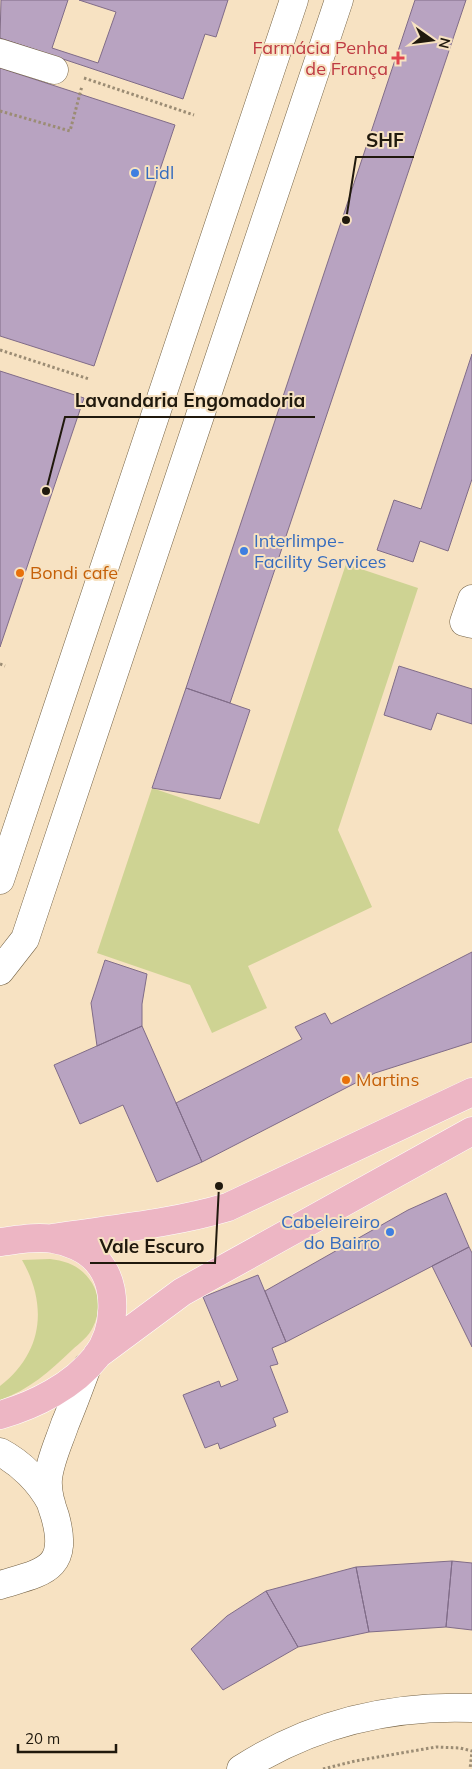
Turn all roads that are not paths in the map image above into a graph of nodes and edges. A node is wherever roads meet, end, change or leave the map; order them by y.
1 (294, 0) edge
2 (339, 0) edge
3 (0, 53) edge
4 (54, 70) road end
5 (245, 147) junction
6 (285, 161) junction
7 (66, 680) junction
8 (107, 694) junction
9 (0, 880) edge
10 (0, 971) edge
11 (469, 1102) edge
12 (472, 1132) edge
13 (0, 1229) edge
14 (40, 1239) junction
15 (0, 1242) edge
16 (92, 1361) junction
17 (0, 1415) edge
18 (0, 1452) edge
19 (51, 1503) junction
20 (0, 1586) edge
21 (472, 1708) edge
22 (241, 1769) edge

1 - 5 street
2 - 6 street
3 - 4 street
5 - 6 street
5 - 7 street
6 - 8 street
7 - 8 street
7 - 9 street
8 - 10 street
11 - 14 main road
12 - 16 main road
13 - 14 street
14 - 15 main road
14 - 16 main road
16 - 17 main road
16 - 19 street
18 - 19 street
19 - 20 street
21 - 22 street

